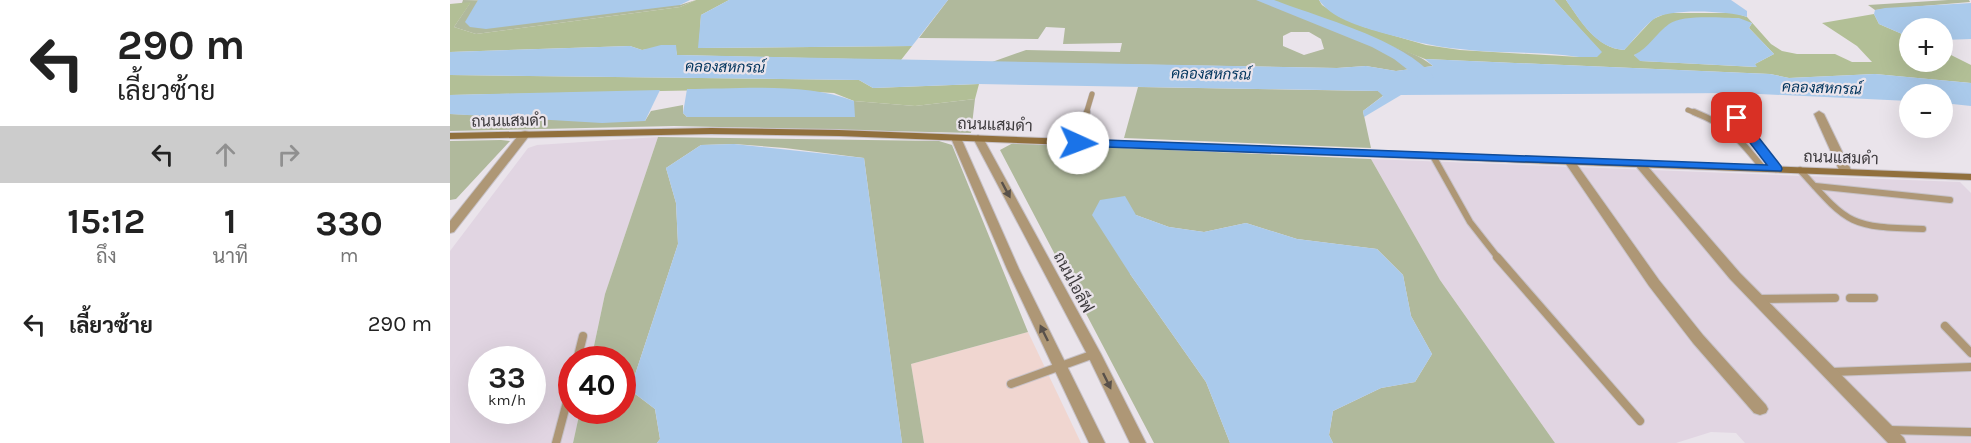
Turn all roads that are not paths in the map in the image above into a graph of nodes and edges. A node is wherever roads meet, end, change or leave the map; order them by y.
1 (1092, 94) dead end
2 (1688, 110) dead end
3 (1819, 114) dead end
4 (1737, 118) dead end
5 (525, 134) junction
6 (450, 136) edge
7 (956, 138) junction
8 (978, 138) junction
9 (1078, 143) junction
10 (1433, 156) junction
11 (1569, 161) junction
12 (1639, 163) junction
13 (1763, 168) junction
14 (1776, 169) junction
15 (1800, 170) junction
16 (1846, 172) junction
17 (1971, 177) edge
18 (1815, 186) junction
19 (1950, 200) dead end
20 (450, 229) edge
21 (1923, 229) dead end
22 (1835, 298) dead end
23 (1850, 298) dead end
24 (1875, 298) dead end
25 (1758, 299) junction
26 (1945, 326) dead end
27 (583, 336) dead end
28 (580, 346) edge
29 (1971, 353) edge
30 (1094, 354) junction
31 (1060, 367) junction
32 (1971, 367) edge
33 (1831, 372) junction
34 (1011, 384) dead end
35 (1760, 409) dead end
36 (1640, 421) dead end
37 (561, 424) edge
38 (1886, 429) junction
39 (1971, 432) edge
40 (556, 443) edge
41 (1097, 443) edge
42 (1138, 443) edge
43 (1898, 443) edge

1 - 9 lane
2 - 13 lane
3 - 16 street
4 - 14 lane
5 - 6 street, ถนนแสมดำ
5 - 7 street, ถนนแสมดำ
5 - 20 street
7 - 8 street, ถนนแสมดำ
31 -> 7 street
8 - 9 street, ถนนแสมดำ
8 -> 30 street, ถนนไอลีฟ
9 - 10 street, ถนนแสมดำ
10 - 11 street, ถนนแสมดำ
10 - 36 lane
11 - 12 street, ถนนแสมดำ
11 - 35 street
12 - 13 street, ถนนแสมดำ
12 - 25 street
13 - 14 street, ถนนแสมดำ
14 - 15 street, ถนนแสมดำ
15 - 16 street, ถนนแสมดำ
15 - 18 lane
16 - 17 street, ถนนแสมดำ
18 - 19 lane
18 - 21 lane
22 - 25 lane
23 - 24 lane
25 - 33 street
26 - 29 lane
27 - 28 lane
30 - 31 lane
30 -> 42 street, ถนนไอลีฟ
31 - 34 lane
31 - 41 street
32 - 33 lane
33 - 38 street
37 - 40 lane
38 - 39 lane
38 - 43 street

